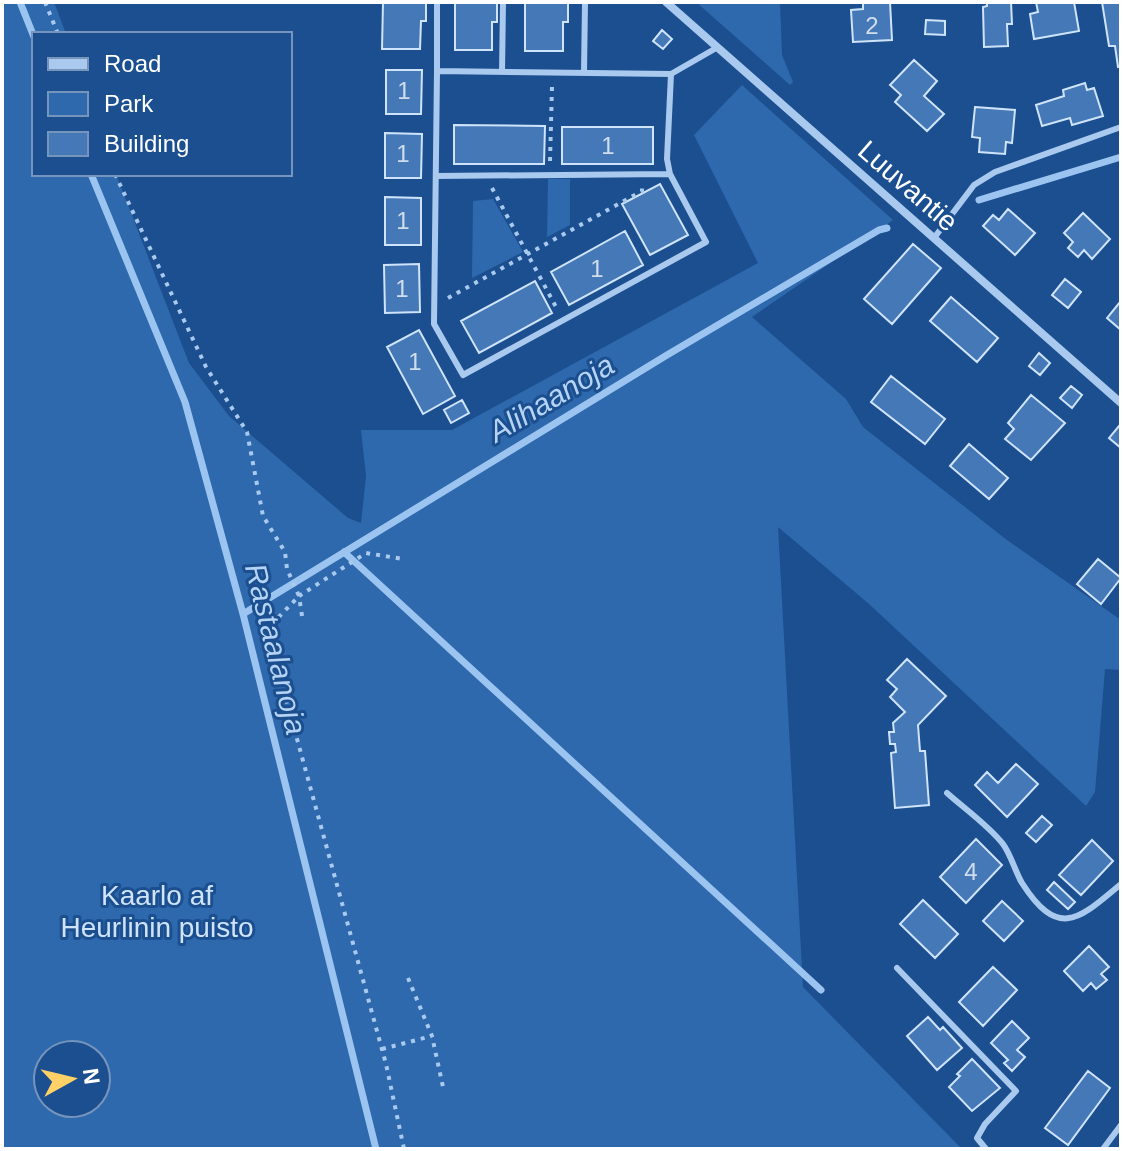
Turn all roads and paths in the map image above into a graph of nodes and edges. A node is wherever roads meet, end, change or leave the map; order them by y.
1 (45, 2) edge
2 (437, 2) edge
3 (503, 2) edge
4 (585, 2) edge
5 (666, 2) edge
6 (57, 32) edge
7 (718, 47) junction
8 (437, 71) junction
9 (502, 72) junction
10 (552, 73) junction
11 (584, 73) junction
12 (671, 74) junction
13 (1121, 127) edge
14 (670, 174) junction
15 (549, 175) junction
16 (642, 175) junction
17 (116, 176) edge
18 (436, 176) junction
19 (486, 176) junction
20 (934, 238) junction
21 (528, 254) junction
22 (435, 305) junction
23 (563, 320) junction
24 (1121, 403) edge
25 (403, 559) dead end
26 (298, 595) junction
27 (302, 616) dead end
28 (947, 793) dead end
29 (1121, 884) edge
30 (897, 968) dead end
31 (408, 978) dead end
32 (432, 1036) junction
33 (382, 1049) junction
34 (443, 1087) dead end
35 (1121, 1125) edge
36 (404, 1149) edge
37 (986, 1149) edge
38 (1103, 1149) edge

1 - 6 path
2 - 8 lane
3 - 9 lane
4 - 11 lane
5 - 7 street, Luuvantie
7 - 12 lane
7 - 20 street, Luuvantie
8 - 9 lane
8 - 18 lane
9 - 10 lane
10 - 11 lane
10 - 15 path
11 - 12 lane
12 - 14 lane
13 - 20 lane
14 - 16 lane
14 - 23 lane
15 - 16 lane
15 - 19 lane
16 - 21 path
17 - 26 path
18 - 19 lane
18 - 22 lane
19 - 21 path
20 - 24 street, Luuvantie
21 - 22 path
21 - 23 path
22 - 23 lane
25 - 26 path
26 - 27 path
26 - 33 path
28 - 29 lane
30 - 37 lane
31 - 32 path
32 - 33 path
32 - 34 path
33 - 36 path
35 - 38 lane

